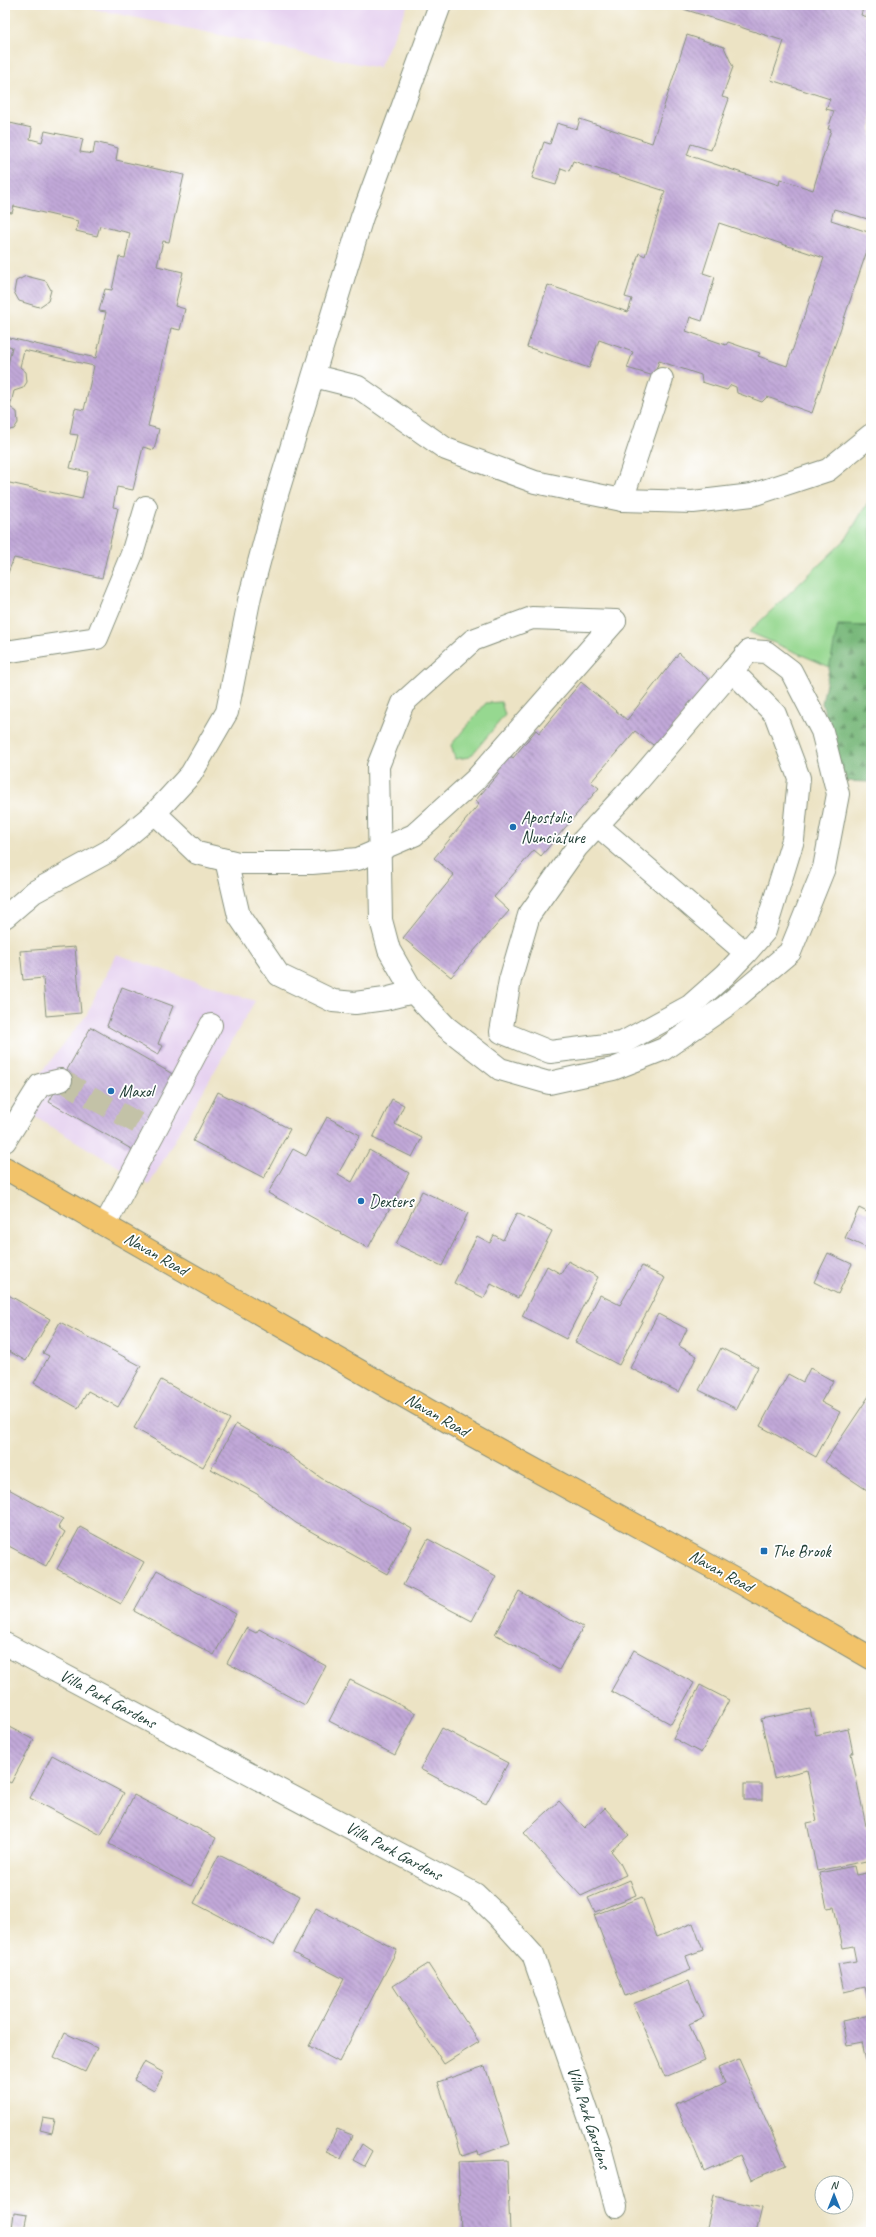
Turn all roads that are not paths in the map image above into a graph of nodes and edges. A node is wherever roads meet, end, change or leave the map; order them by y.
1 (440, 5) edge
2 (314, 376) junction
3 (662, 379) dead end
4 (871, 435) edge
5 (622, 500) junction
6 (146, 507) dead end
7 (5, 652) edge
8 (732, 671) junction
9 (155, 813) junction
10 (598, 825) junction
11 (378, 850) junction
12 (226, 860) junction
13 (5, 917) edge
14 (746, 953) junction
15 (413, 992) junction
16 (211, 1025) dead end
17 (61, 1080) tunnel mouth
18 (5, 1141) edge
19 (5, 1168) edge
20 (105, 1225) junction
21 (5, 1644) edge
22 (871, 1658) edge
23 (616, 2207) dead end

1 - 2 street
2 - 5 street
2 - 9 street
3 - 5 street
4 - 5 street
6 - 7 street
8 - 10 street
8 - 14 street
8 - 15 street
9 - 12 street
9 - 13 street
10 - 14 street
10 - 14 street
11 - 11 street
11 - 12 street
11 - 15 street
12 - 15 street
16 - 20 street
17 - 18 street
19 - 20 main road, Navan Road
20 - 22 main road, Navan Road
21 - 23 street, Villa Park Gardens

